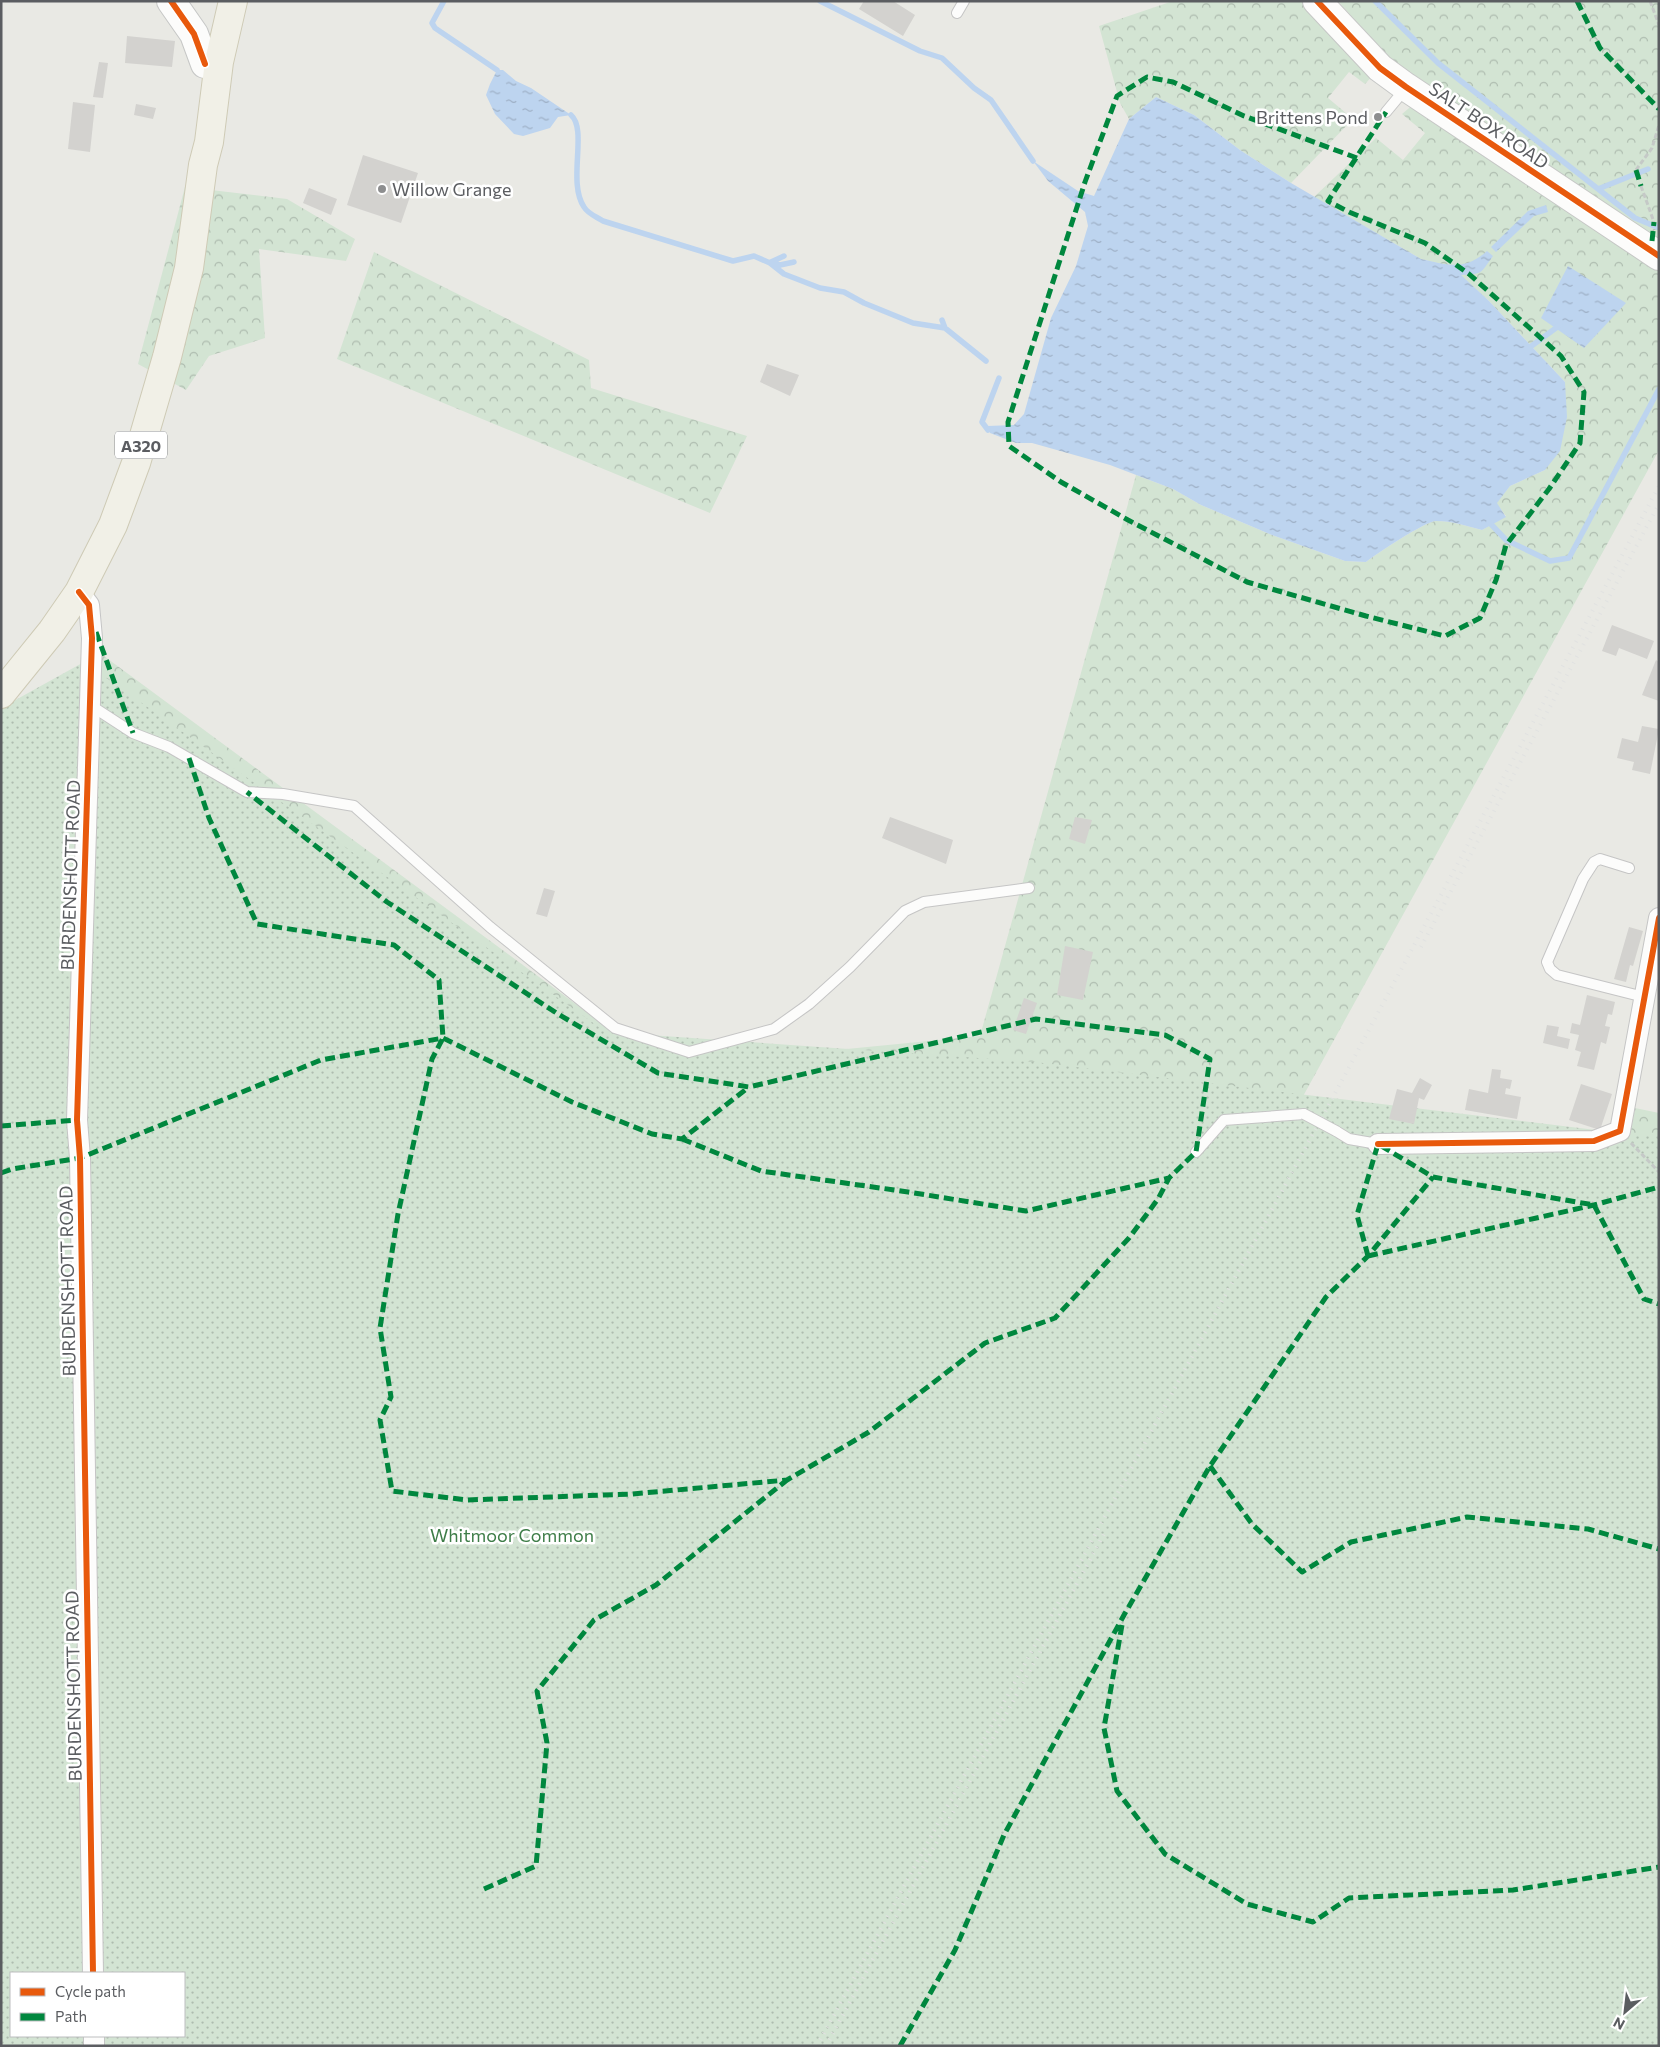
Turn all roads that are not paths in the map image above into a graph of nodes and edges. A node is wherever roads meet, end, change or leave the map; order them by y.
1 (171, 1) edge
2 (218, 1) edge
3 (233, 1) edge
4 (964, 1) edge
5 (1317, 1) edge
6 (957, 13) dead end
7 (205, 64) junction
8 (1406, 87) junction
9 (1386, 112) dead end
10 (203, 165) junction
11 (1659, 256) edge
12 (79, 592) junction
13 (1, 694) edge
14 (90, 705) junction
15 (1629, 868) dead end
16 (1029, 888) dead end
17 (1659, 918) edge
18 (1644, 997) junction
19 (1378, 1144) joint
20 (1196, 1152) dead end
21 (93, 1972) edge

1 - 7 street
2 - 7 main road, A320
3 - 10 main road, A320
4 - 6 lane
5 - 8 street, SALT BOX ROAD
7 - 10 main road, A320
8 - 9 lane
8 - 11 street, SALT BOX ROAD
10 - 12 main road, A320
12 - 13 main road, A320
12 - 14 street, BURDENSHOTT ROAD
14 - 16 lane
14 - 21 street, BURDENSHOTT ROAD
15 - 18 lane
17 - 18 street
18 - 19 street
19 - 20 lane, bridge

